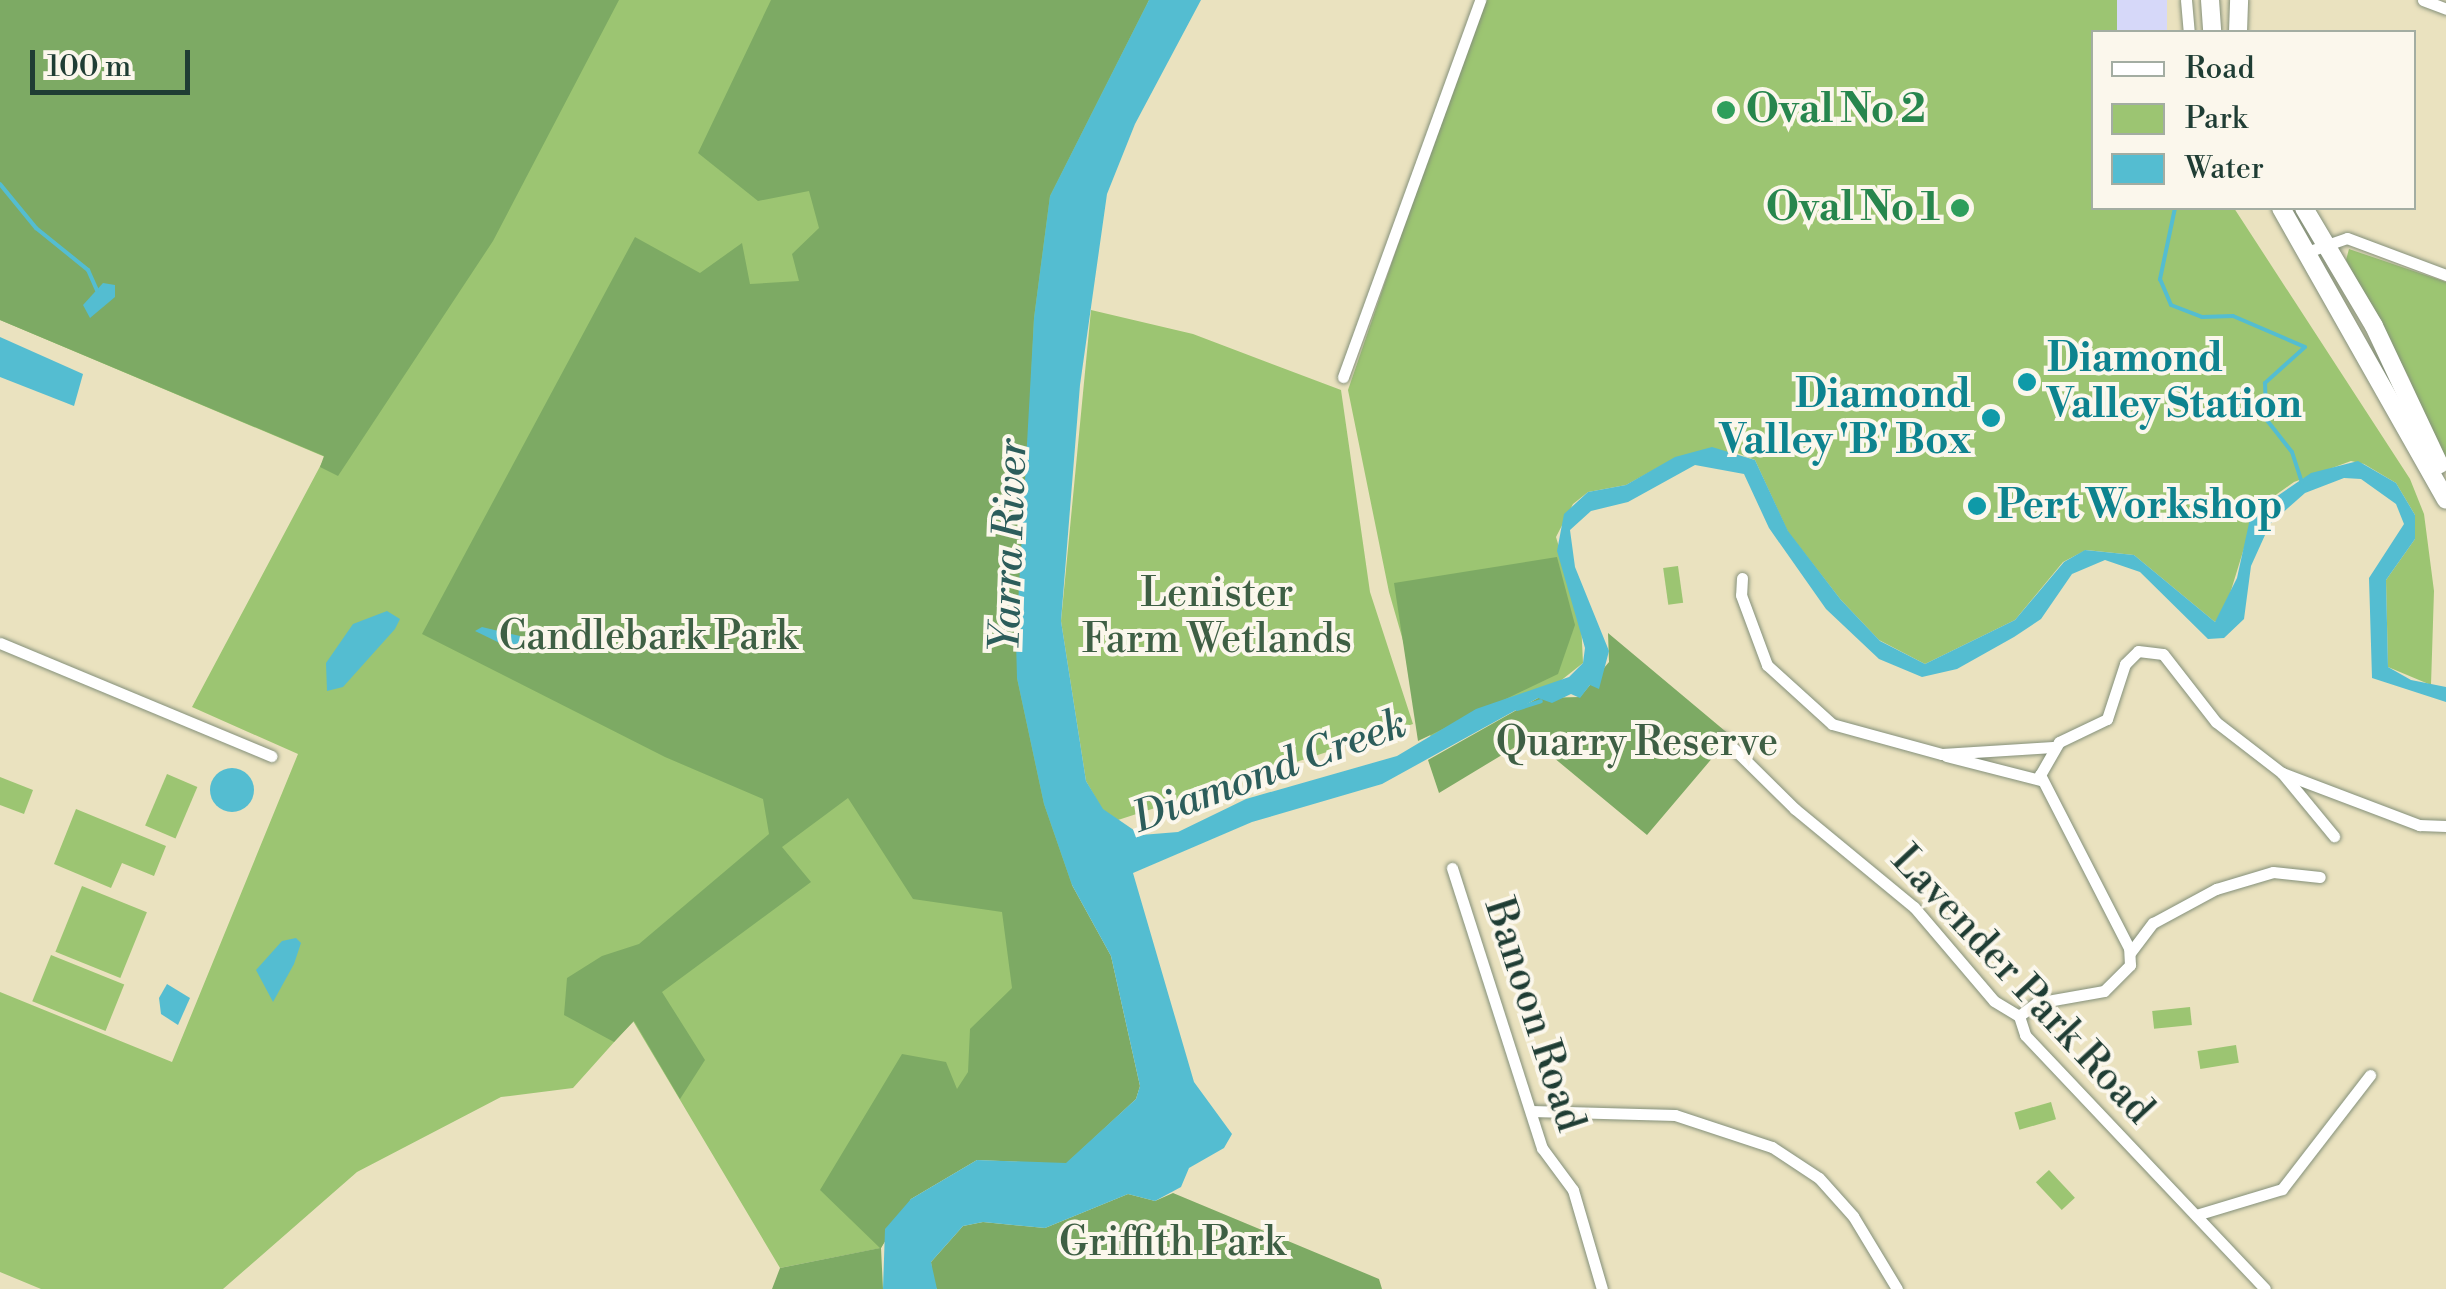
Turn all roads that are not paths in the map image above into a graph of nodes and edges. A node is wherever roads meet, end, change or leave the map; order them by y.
1 (1480, 0) edge
2 (2186, 0) edge
3 (2210, 0) edge
4 (2239, 0) edge
5 (2424, 0) edge
6 (2446, 9) edge
7 (2189, 30) edge
8 (2212, 30) edge
9 (2238, 30) edge
10 (2283, 210) edge
11 (2305, 210) edge
12 (2316, 247) junction
13 (2446, 275) edge
14 (2372, 364) junction
15 (2396, 368) junction
16 (1344, 378) dead end
17 (2446, 488) edge
18 (2446, 500) edge
19 (1742, 578) dead end
20 (0, 642) edge
21 (1722, 737) dead end
22 (2053, 747) junction
23 (1942, 754) junction
24 (272, 756) dead end
25 (2282, 773) junction
26 (2040, 780) junction
27 (2446, 826) edge
28 (2334, 836) dead end
29 (1452, 868) dead end
30 (2320, 877) dead end
31 (2129, 950) junction
32 (2019, 1016) junction
33 (2370, 1076) dead end
34 (1532, 1111) junction
35 (2196, 1214) junction
36 (1602, 1289) edge
37 (1896, 1289) edge
38 (2265, 1289) edge

1 - 16 street
2 - 7 street
3 - 8 main road
4 - 9 main road
5 - 6 street
10 - 12 main road
11 - 12 main road
12 - 13 street
12 - 14 main road
12 - 15 main road
14 - 15 main road
14 - 18 main road
15 - 17 main road
19 - 23 street
20 - 24 street
21 - 32 street, Lavender Park Road
22 - 23 street
22 - 25 street
22 - 26 street
23 - 26 street
25 - 27 street
25 - 28 street
26 - 31 street
29 - 34 street, Banoon Road
30 - 31 street
31 - 32 street
32 - 35 street, Lavender Park Road
33 - 35 street
34 - 36 street, Banoon Road
34 - 37 street
35 - 38 street, Lavender Park Road

